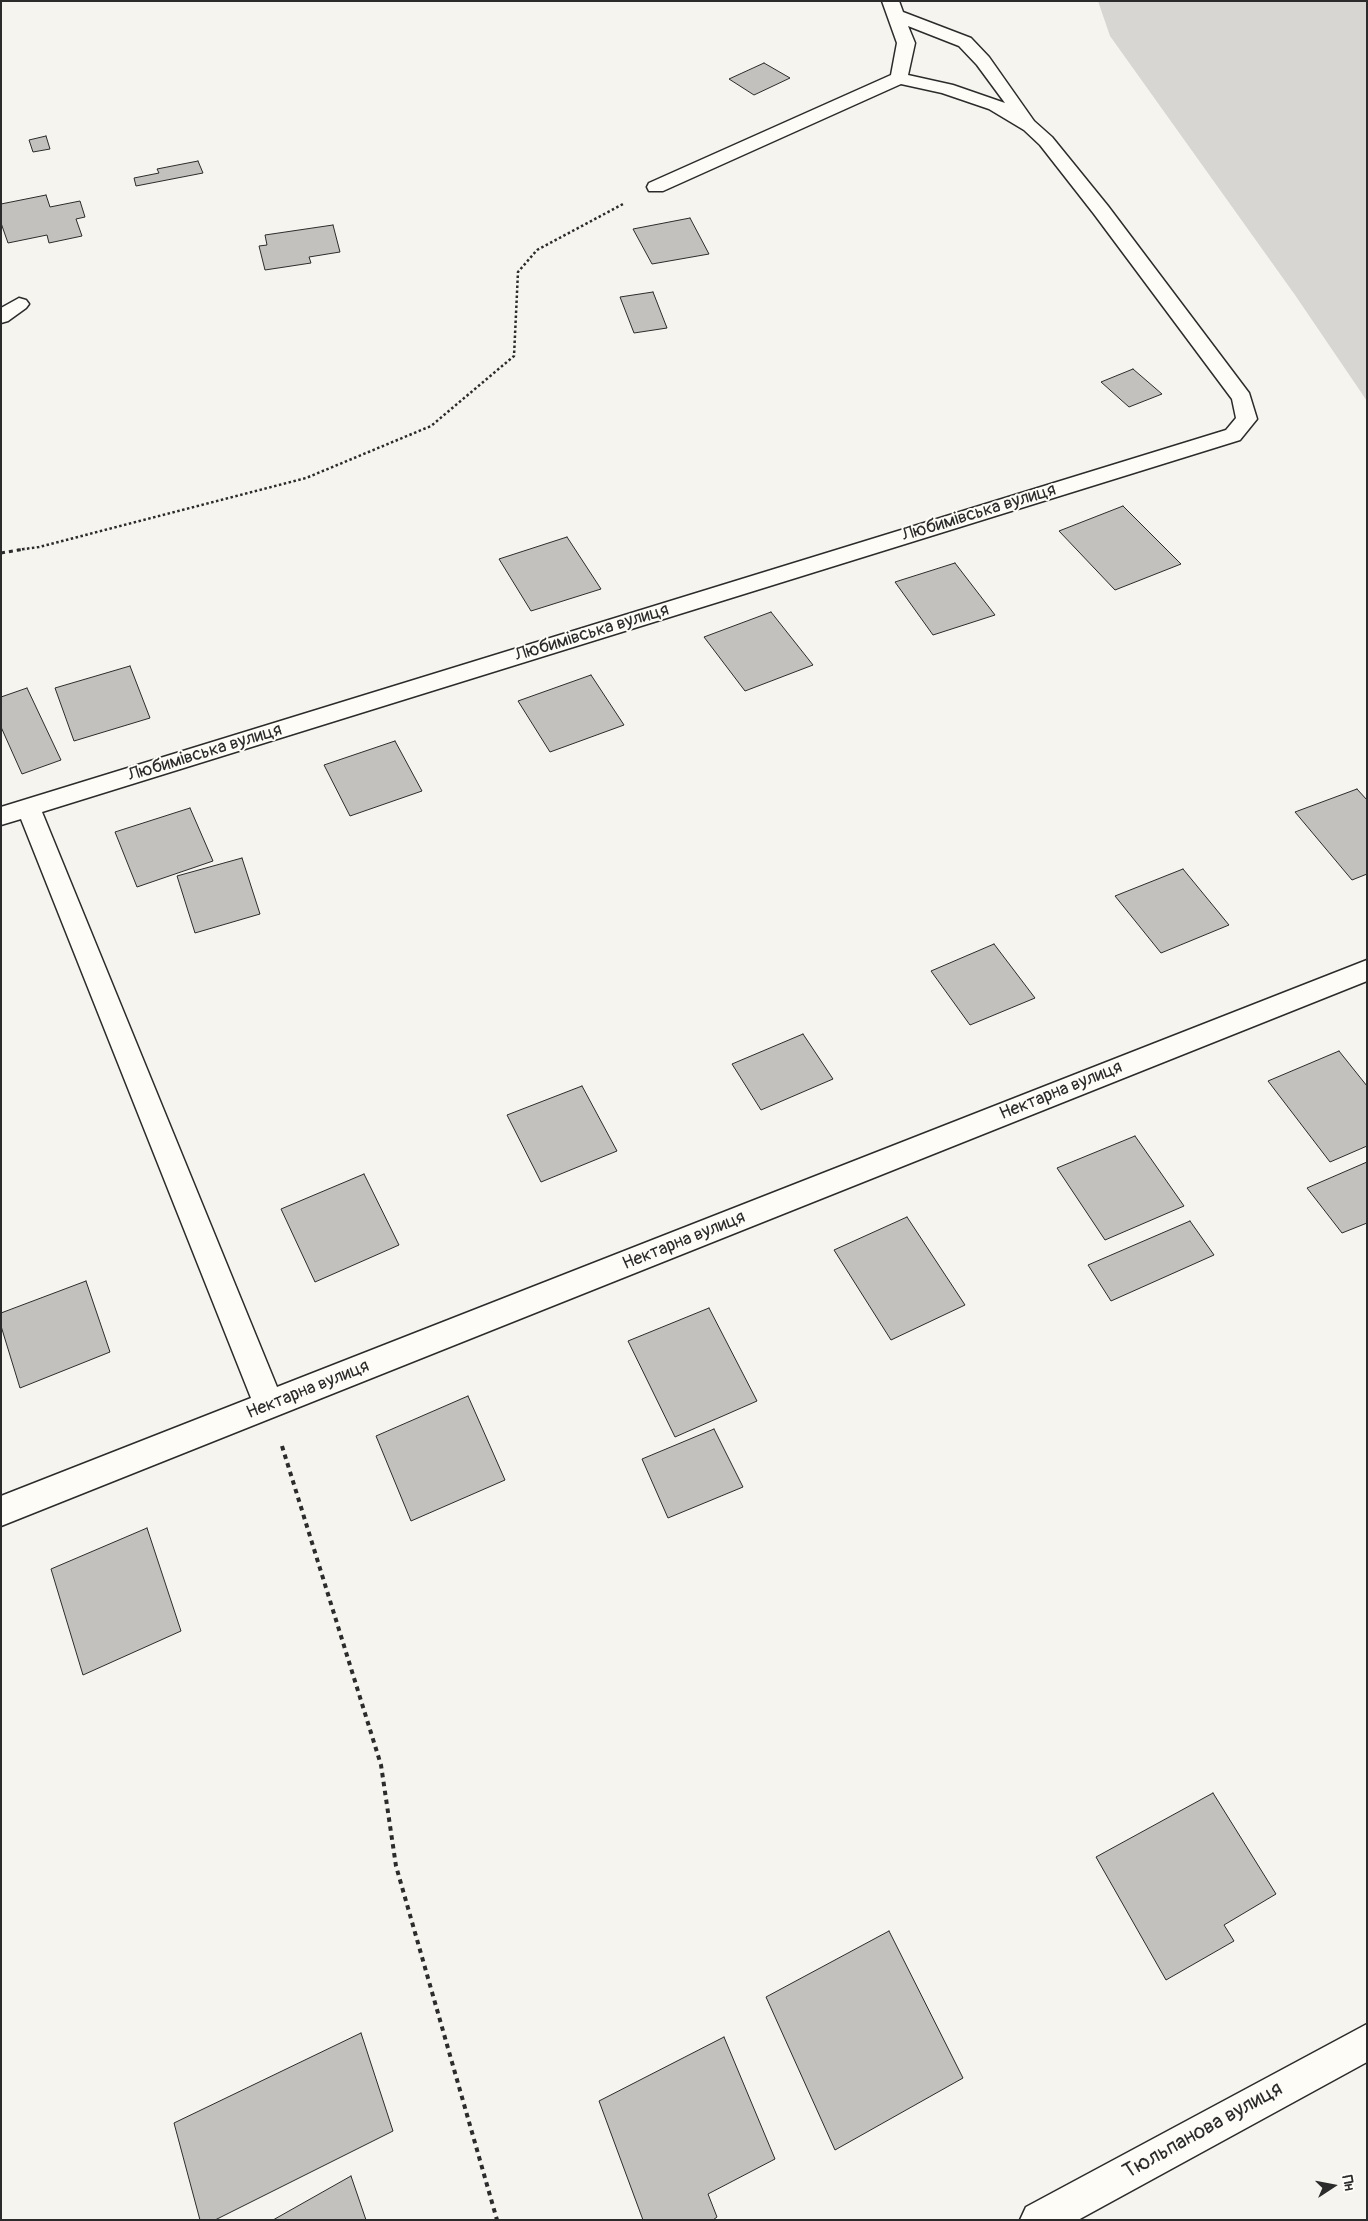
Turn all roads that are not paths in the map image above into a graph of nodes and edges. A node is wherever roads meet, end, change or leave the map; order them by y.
1 (894, 9) edge
2 (899, 78) junction
3 (1030, 126) junction
4 (656, 187) road end
5 (19, 304) dead end
6 (1, 317) edge
7 (28, 807) junction
8 (1, 816) edge
9 (1367, 970) edge
10 (269, 1405) junction
11 (1, 1511) edge
12 (1367, 2042) edge
13 (1039, 2220) edge

1 - 2 street
1 - 3 street
2 - 3 street
2 - 4 street
3 - 7 street, Любимівська вулиця
5 - 6 street
7 - 8 street, Любимівська вулиця
7 - 10 street
9 - 10 street, Нектарна вулиця
10 - 11 street, Нектарна вулиця
12 - 13 street, Тюльпанова вулиця

